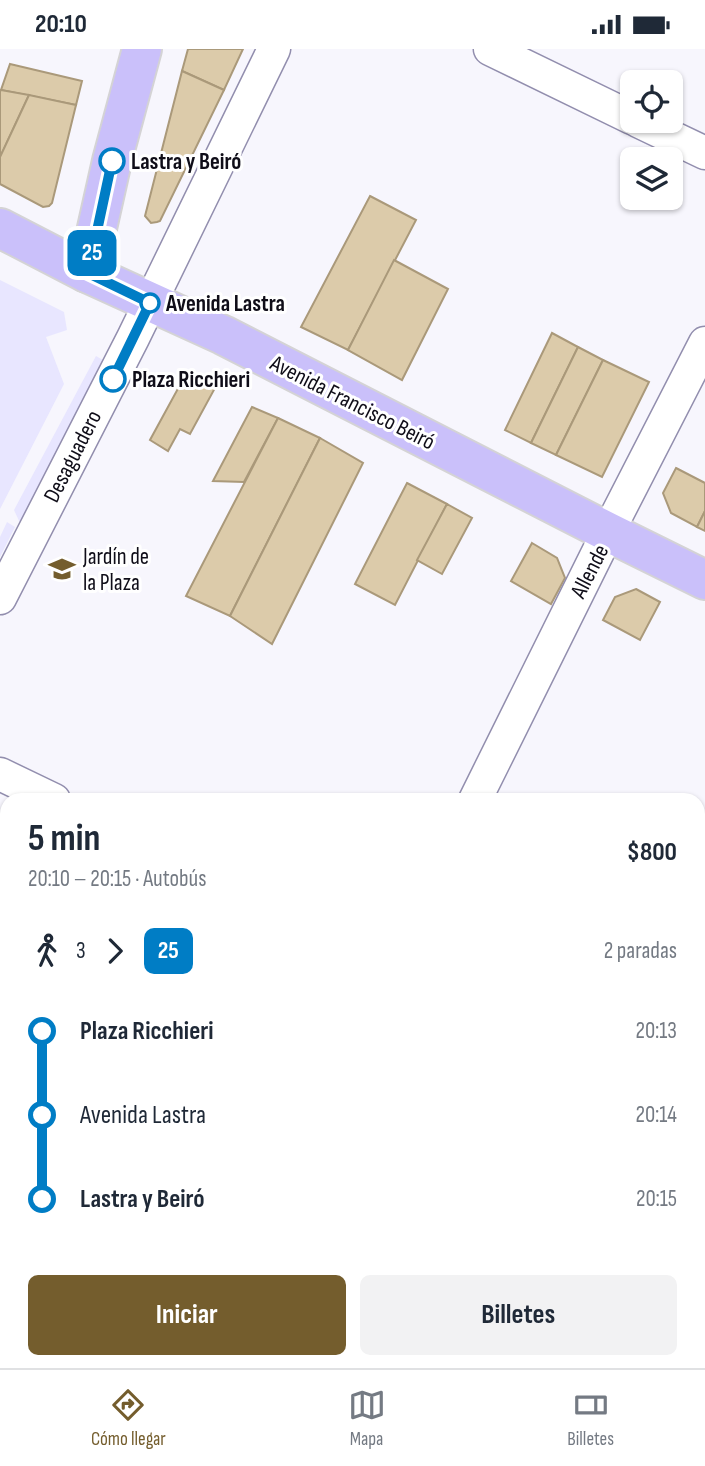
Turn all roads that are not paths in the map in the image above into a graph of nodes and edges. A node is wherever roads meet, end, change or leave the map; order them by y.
1 (142, 49) edge
2 (274, 49) edge
3 (490, 49) edge
4 (620, 112) edge
5 (663, 133) edge
6 (705, 153) edge
7 (0, 228) edge
8 (88, 273) junction
9 (150, 303) junction
10 (705, 343) edge
11 (608, 532) junction
12 (705, 580) edge
13 (0, 598) edge
14 (0, 773) edge
15 (40, 793) edge
16 (478, 793) edge

1 - 8 main road
2 - 9 street, Desaguadero
3 - 4 street
5 - 6 street
7 - 8 main road, Avenida Francisco Beiró
8 - 9 main road, Avenida Francisco Beiró
9 - 11 main road, Avenida Francisco Beiró
9 - 13 street, Desaguadero
10 - 11 street, Allende
11 - 12 main road, Avenida Francisco Beiró
11 - 16 street, Allende
14 - 15 street

